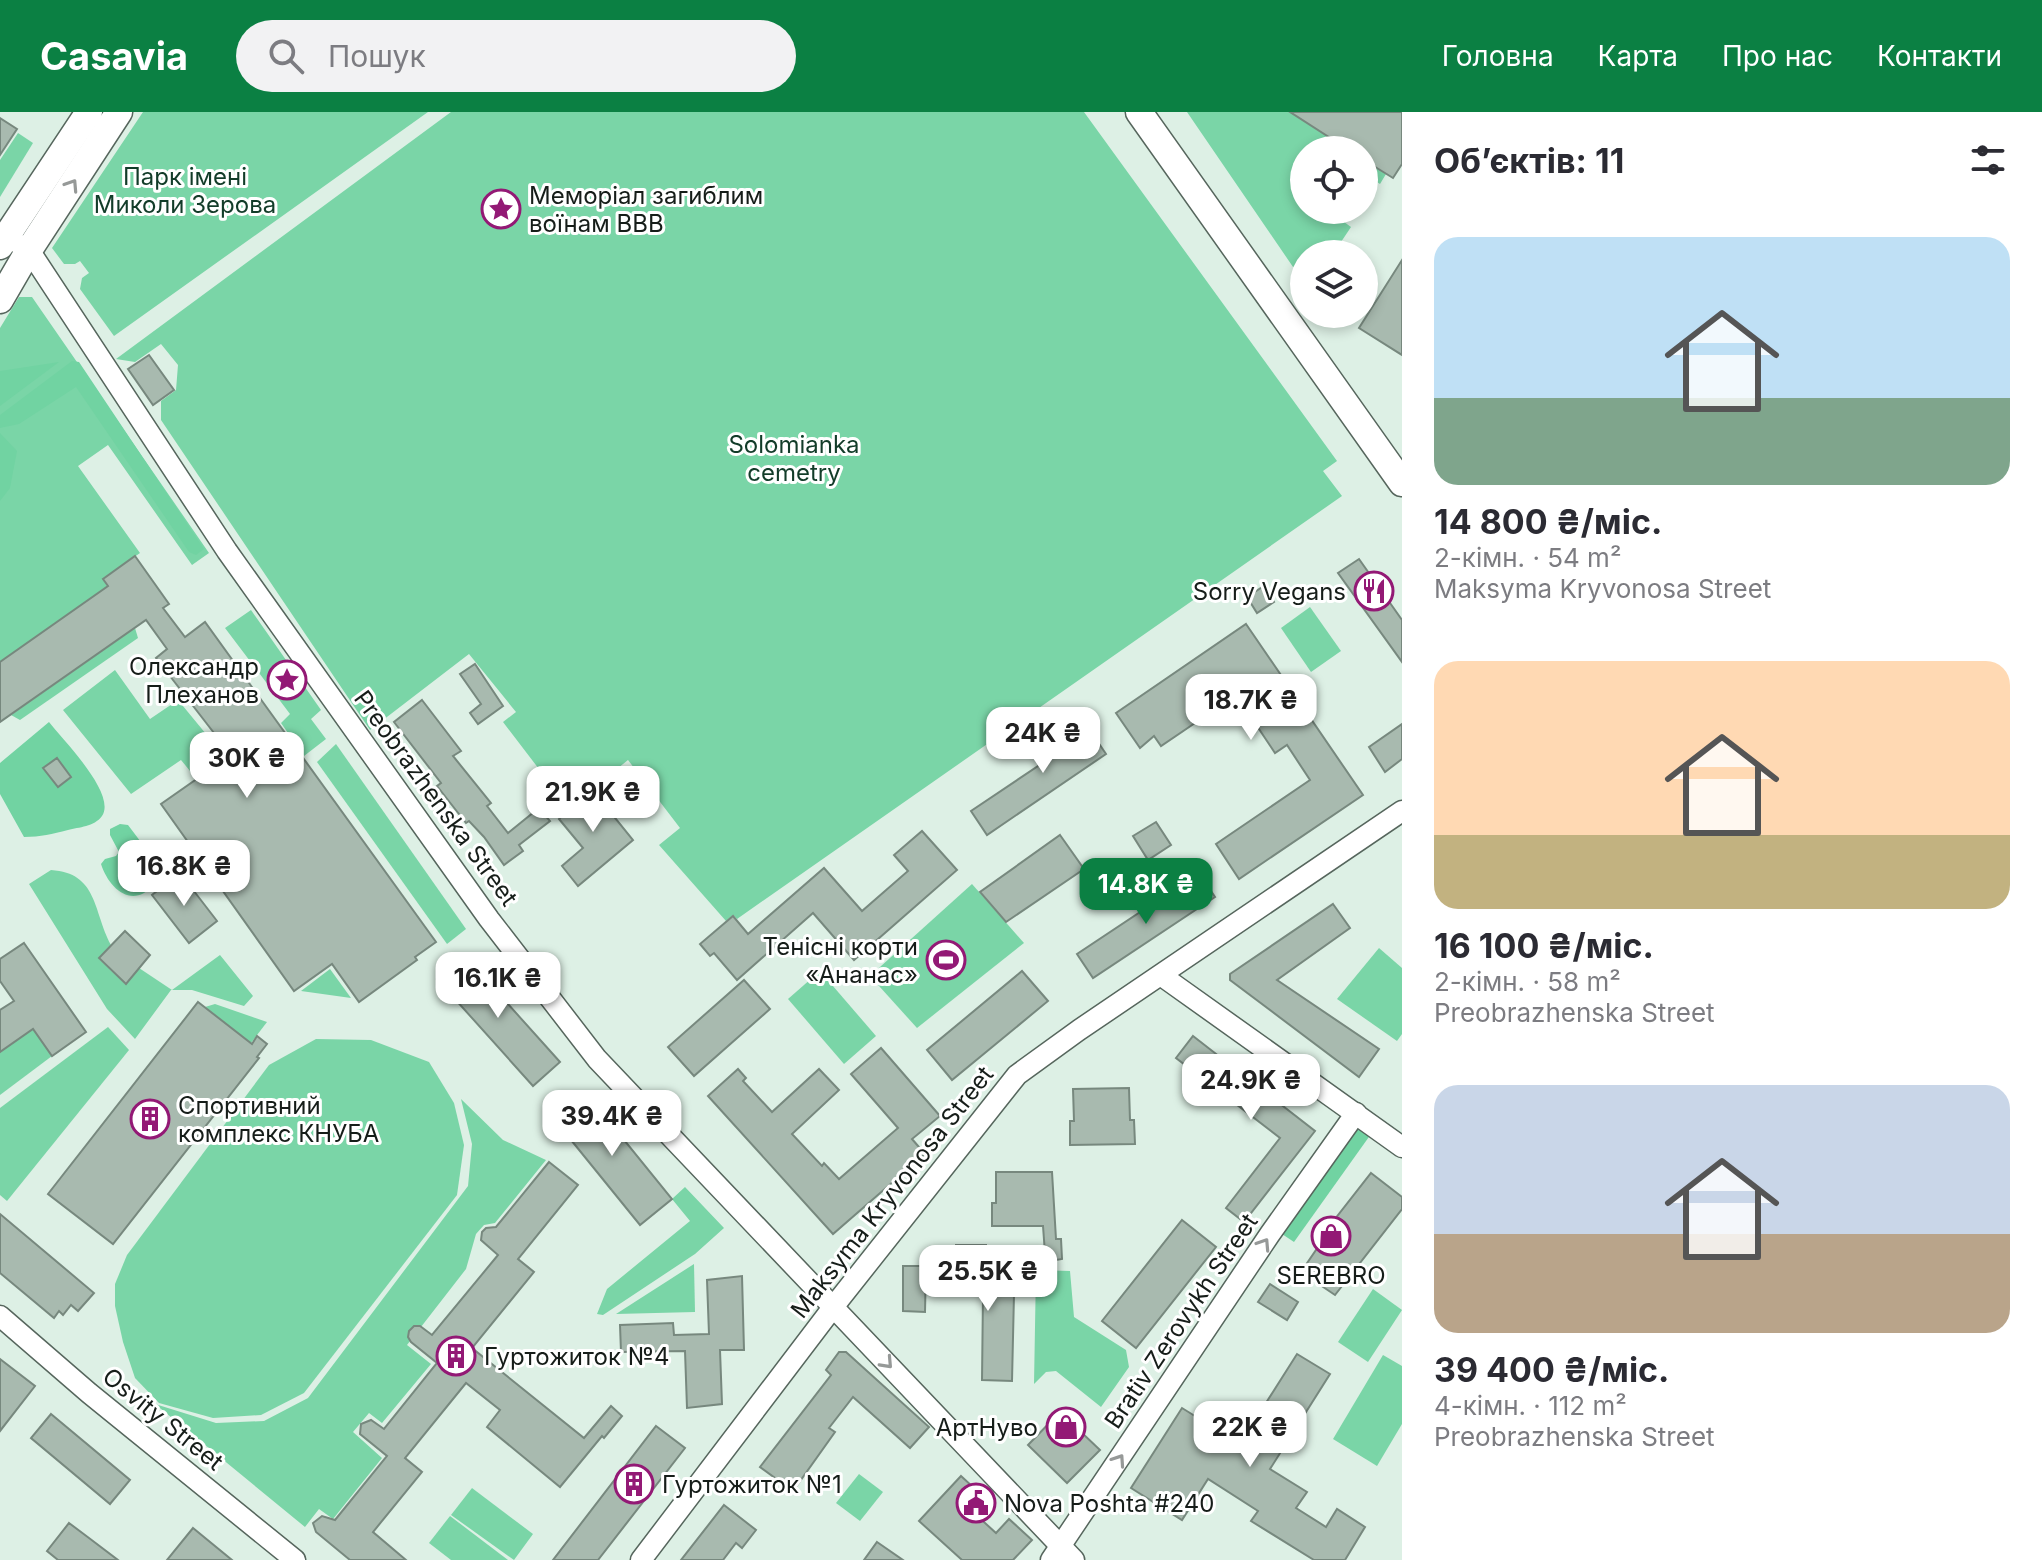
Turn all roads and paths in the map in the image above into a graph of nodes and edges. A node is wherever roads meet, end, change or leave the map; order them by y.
1 (89, 112) edge
2 (119, 112) edge
3 (1139, 112) edge
4 (3, 242) edge
5 (29, 250) junction
6 (0, 300) edge
7 (1402, 483) edge
8 (1402, 811) edge
9 (1162, 976) junction
10 (1356, 1113) junction
11 (1402, 1147) edge
12 (834, 1306) junction
13 (0, 1316) edge
14 (1061, 1556) edge
15 (295, 1560) edge
16 (641, 1560) edge

1 - 4 main road
5 -> 2 main road
3 - 7 main road
4 - 5 street, Preobrazhenska Street
5 - 6 main road
5 - 12 street, Preobrazhenska Street
8 - 9 street, Maksyma Kryvonosa Street
9 - 10 street
9 - 12 street, Maksyma Kryvonosa Street
10 - 11 street
14 -> 10 street, Brativ Zerovykh Street
12 -> 14 street, Preobrazhenska Street
12 - 16 street, Maksyma Kryvonosa Street
13 - 15 street, Osvity Street

